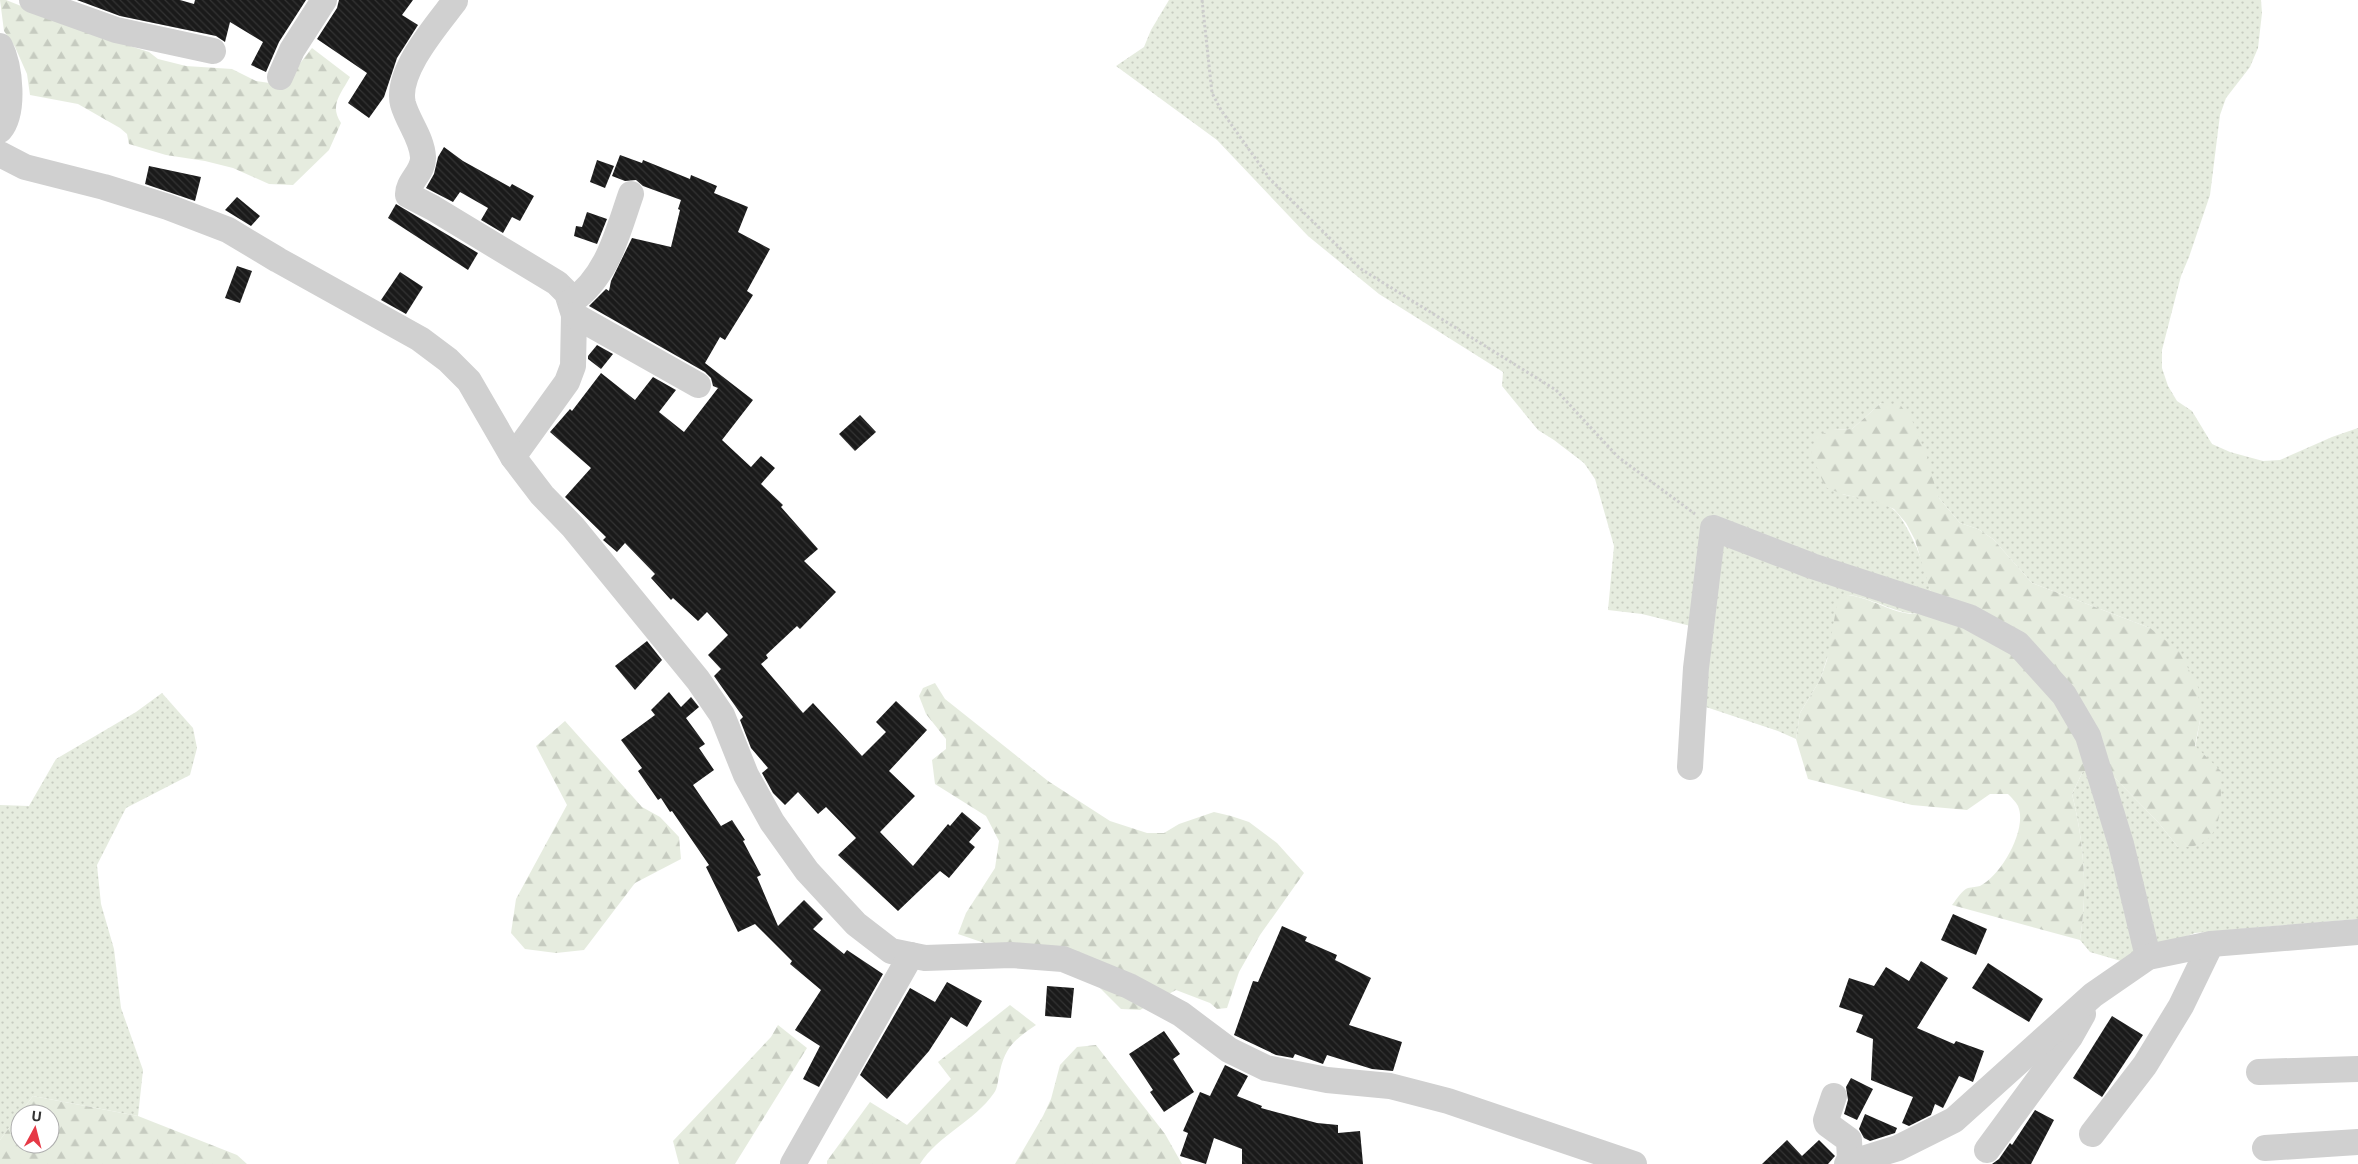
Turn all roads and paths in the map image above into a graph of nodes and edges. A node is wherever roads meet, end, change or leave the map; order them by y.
1 (32, 0) edge
2 (324, 0) edge
3 (1202, 0) edge
4 (455, 1) edge
5 (0, 46) edge
6 (213, 52) dead end
7 (280, 77) dead end
8 (0, 130) edge
9 (0, 154) edge
10 (631, 194) dead end
11 (573, 308) junction
12 (698, 385) dead end
13 (513, 456) junction
14 (1713, 528) junction
15 (1690, 767) dead end
16 (2358, 932) edge
17 (2211, 944) junction
18 (911, 955) junction
19 (2148, 957) junction
20 (2093, 995) junction
21 (2358, 1068) edge
22 (2259, 1072) dead end
23 (1834, 1096) dead end
24 (2092, 1134) dead end
25 (2358, 1142) edge
26 (2265, 1148) dead end
27 (1987, 1150) dead end
28 (1848, 1163) edge
29 (794, 1164) edge
30 (1634, 1164) edge

1 - 6 street
2 - 7 street
3 - 14 path
4 - 11 street
5 - 8 street
9 - 13 street
10 - 11 street
11 - 12 street
11 - 13 street
13 - 18 street
14 - 15 street
14 - 19 street
16 - 17 street
17 - 19 street
17 - 24 street
18 - 29 street
18 - 30 street
19 - 20 street
20 - 27 street
20 - 28 street
21 - 22 street
23 - 28 street
25 - 26 street

